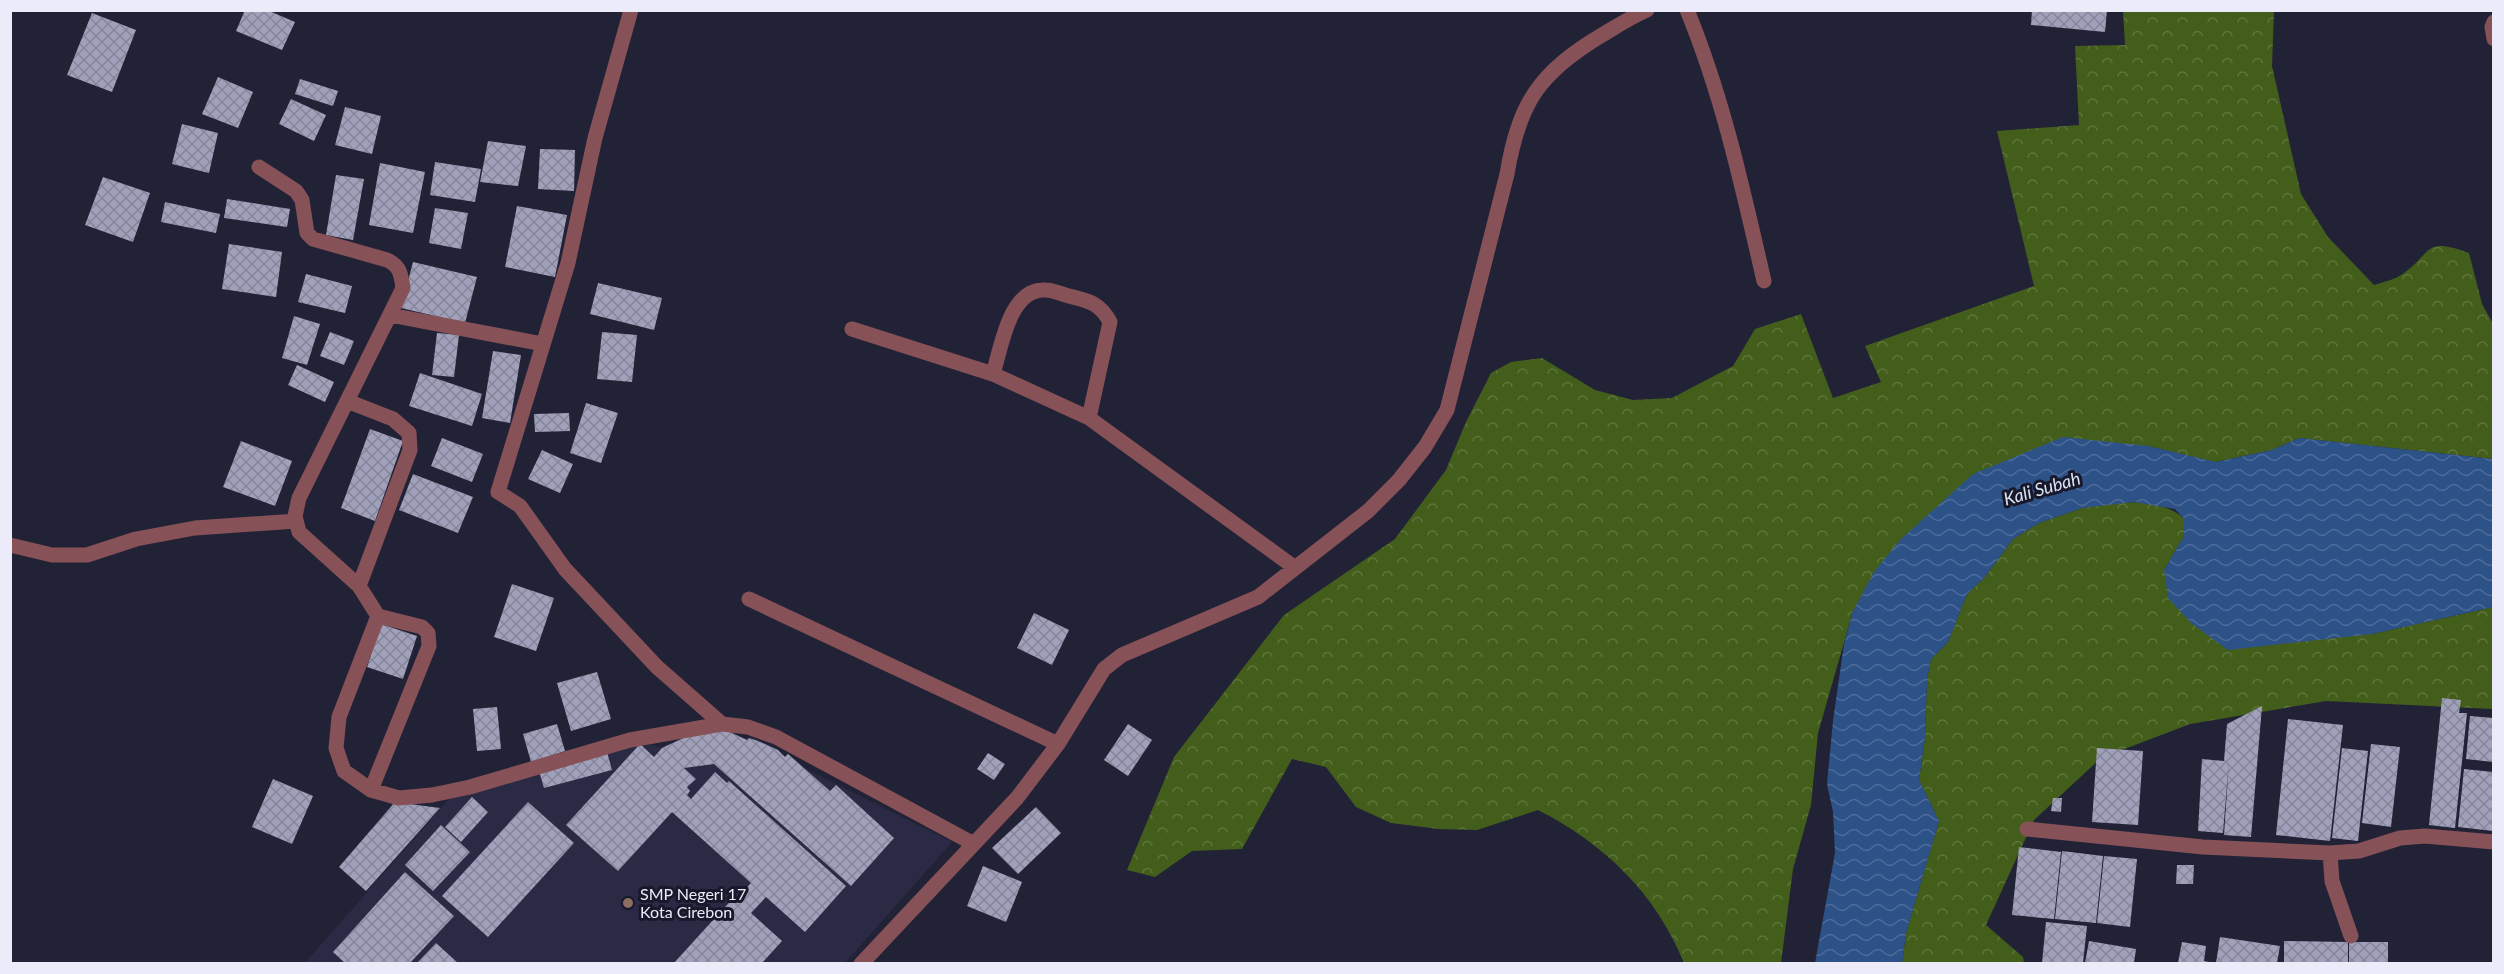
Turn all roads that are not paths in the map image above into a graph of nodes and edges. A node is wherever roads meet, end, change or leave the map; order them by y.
1 (631, 10) edge
2 (1647, 10) edge
3 (1687, 10) edge
4 (1632, 14) edge
5 (2493, 22) edge
6 (2493, 39) edge
7 (259, 167) dead end
8 (1764, 281) dead end
9 (390, 315) junction
10 (852, 329) dead end
11 (543, 344) junction
12 (993, 374) junction
13 (347, 401) junction
14 (1089, 418) junction
15 (296, 520) junction
16 (10, 545) edge
17 (1294, 567) junction
18 (359, 586) junction
19 (749, 599) dead end
20 (378, 616) junction
21 (722, 724) junction
22 (1058, 744) junction
23 (371, 790) junction
24 (2027, 829) dead end
25 (2493, 842) edge
26 (974, 844) junction
27 (2330, 853) junction
28 (2351, 936) dead end
29 (861, 963) edge

1 - 11 street
2 - 4 street
3 - 8 street
4 - 17 street
5 - 6 street
7 - 9 street
9 - 11 street
9 - 13 street
10 - 12 street
11 - 21 street
12 - 14 street
12 - 14 street
13 - 15 street
13 - 18 street
14 - 17 street
15 - 16 street
15 - 18 street
17 - 22 street
18 - 20 street
19 - 22 street
20 - 23 street
20 - 23 street
21 - 23 street
21 - 26 street
22 - 26 street
24 - 27 street
25 - 27 street
26 - 29 street
27 - 28 street

